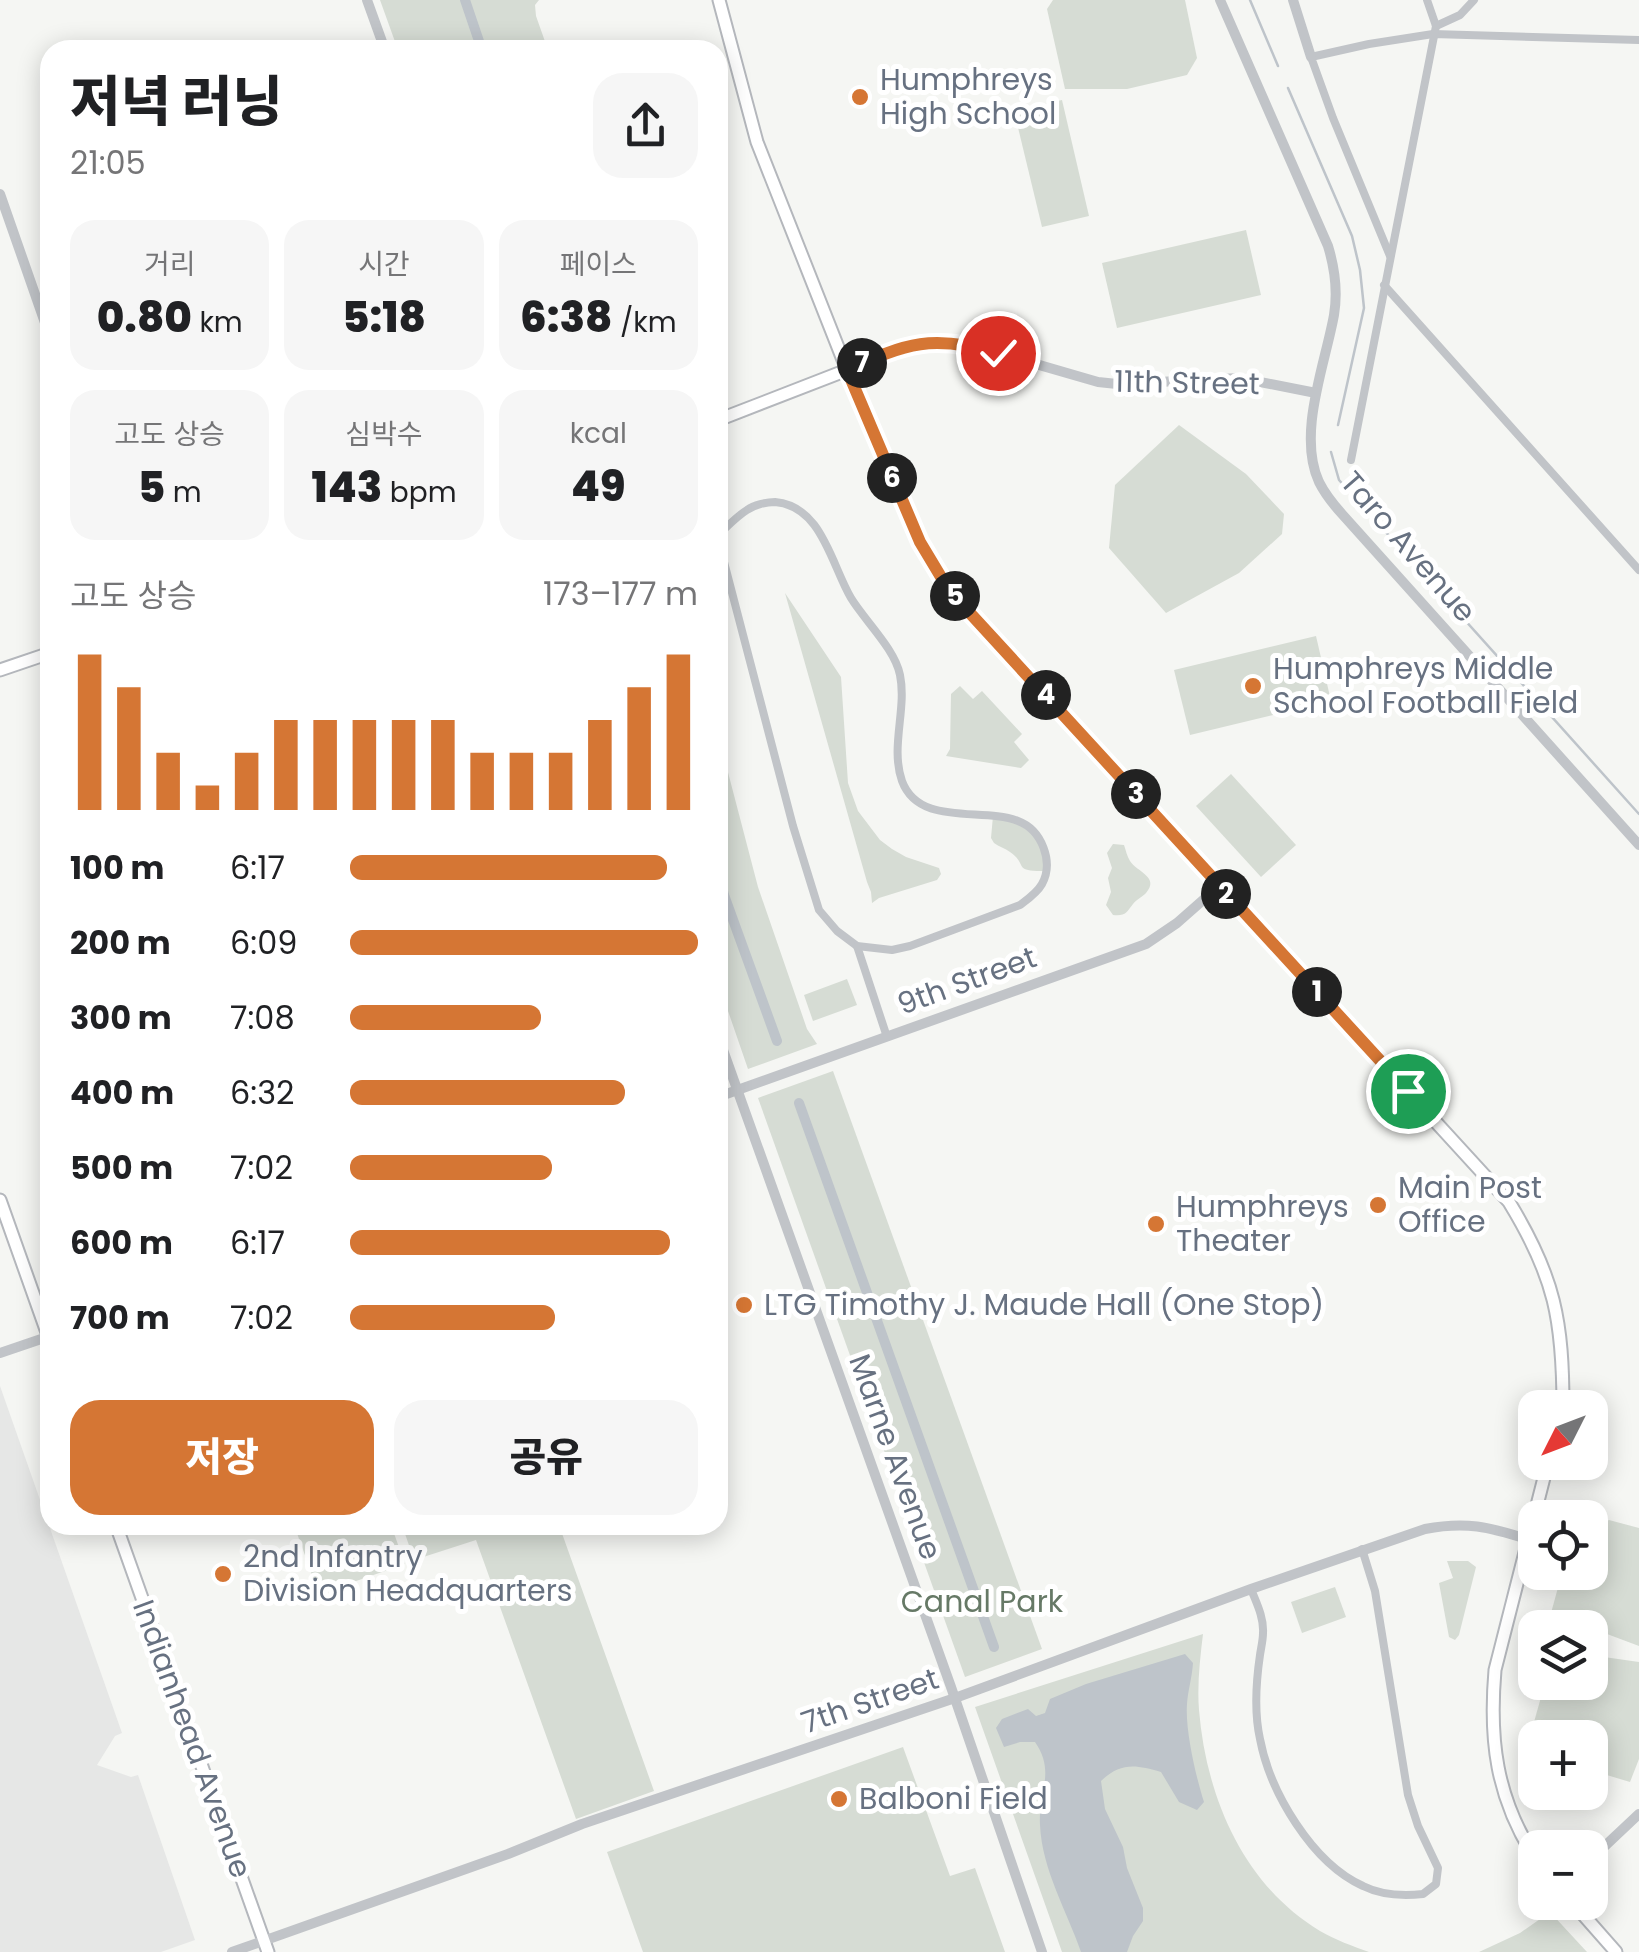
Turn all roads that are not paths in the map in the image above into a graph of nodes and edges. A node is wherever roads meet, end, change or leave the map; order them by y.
1 (367, 0) edge
2 (719, 0) edge
3 (1220, 0) edge
4 (1293, 0) edge
5 (1418, 0) edge
6 (1426, 0) edge
7 (1474, 0) edge
8 (1430, 12) junction
9 (1435, 30) junction
10 (381, 40) edge
11 (1639, 40) edge
12 (1311, 57) junction
13 (0, 194) edge
14 (1373, 216) junction
15 (1397, 220) junction
16 (1390, 256) junction
17 (1384, 285) junction
18 (40, 301) edge
19 (847, 370) junction
20 (1316, 394) junction
21 (728, 416) edge
22 (1351, 460) dead end
23 (728, 528) edge
24 (1639, 570) edge
25 (728, 575) edge
26 (40, 656) edge
27 (0, 670) edge
28 (1639, 845) edge
29 (1219, 886) junction
30 (857, 946) junction
31 (887, 1037) junction
32 (728, 1064) edge
33 (737, 1090) junction
34 (728, 1093) edge
35 (0, 1200) edge
36 (40, 1310) edge
37 (40, 1341) edge
38 (0, 1353) edge
39 (1563, 1390) edge
40 (120, 1535) edge
41 (1518, 1537) edge
42 (1362, 1550) junction
43 (1518, 1576) edge
44 (1250, 1588) junction
45 (955, 1698) junction
46 (1639, 1814) edge
47 (1520, 1830) edge
48 (1608, 1843) edge
49 (1588, 1920) edge
50 (266, 1946) edge
51 (232, 1952) edge
52 (1042, 1952) edge
53 (1616, 1952) edge

1 - 10 street
2 - 19 main road
3 - 20 street, Taro Avenue
4 - 12 street
5 - 8 street
6 - 8 street
7 - 9 street
8 - 9 street
9 - 11 street
9 - 12 street
9 - 15 street
12 - 14 street
13 - 18 street
14 - 15 street
14 - 16 street
15 - 16 street
16 - 17 street
17 - 22 street
17 - 24 street
19 - 20 street, 11th Street
19 - 21 main road, 11th Street
19 - 29 main road
20 - 28 street, Taro Avenue
23 - 30 street
25 - 30 street
26 - 27 main road
29 - 31 street, 9th Street
29 - 39 main road
30 - 31 street
31 - 33 street, 9th Street
32 - 33 street, Marne Avenue
33 - 34 street, 9th Street
33 - 45 street, Marne Avenue
35 - 36 main road
37 - 38 street
40 - 50 main road, Indianhead Avenue
41 - 42 street, 7th Street
42 - 44 street, 7th Street
42 - 44 street
43 - 47 main road
44 - 45 street, 7th Street
45 - 50 street, 7th Street
45 - 52 street, Marne Avenue
46 - 48 street
49 - 53 main road
50 - 51 street, 7th Street

